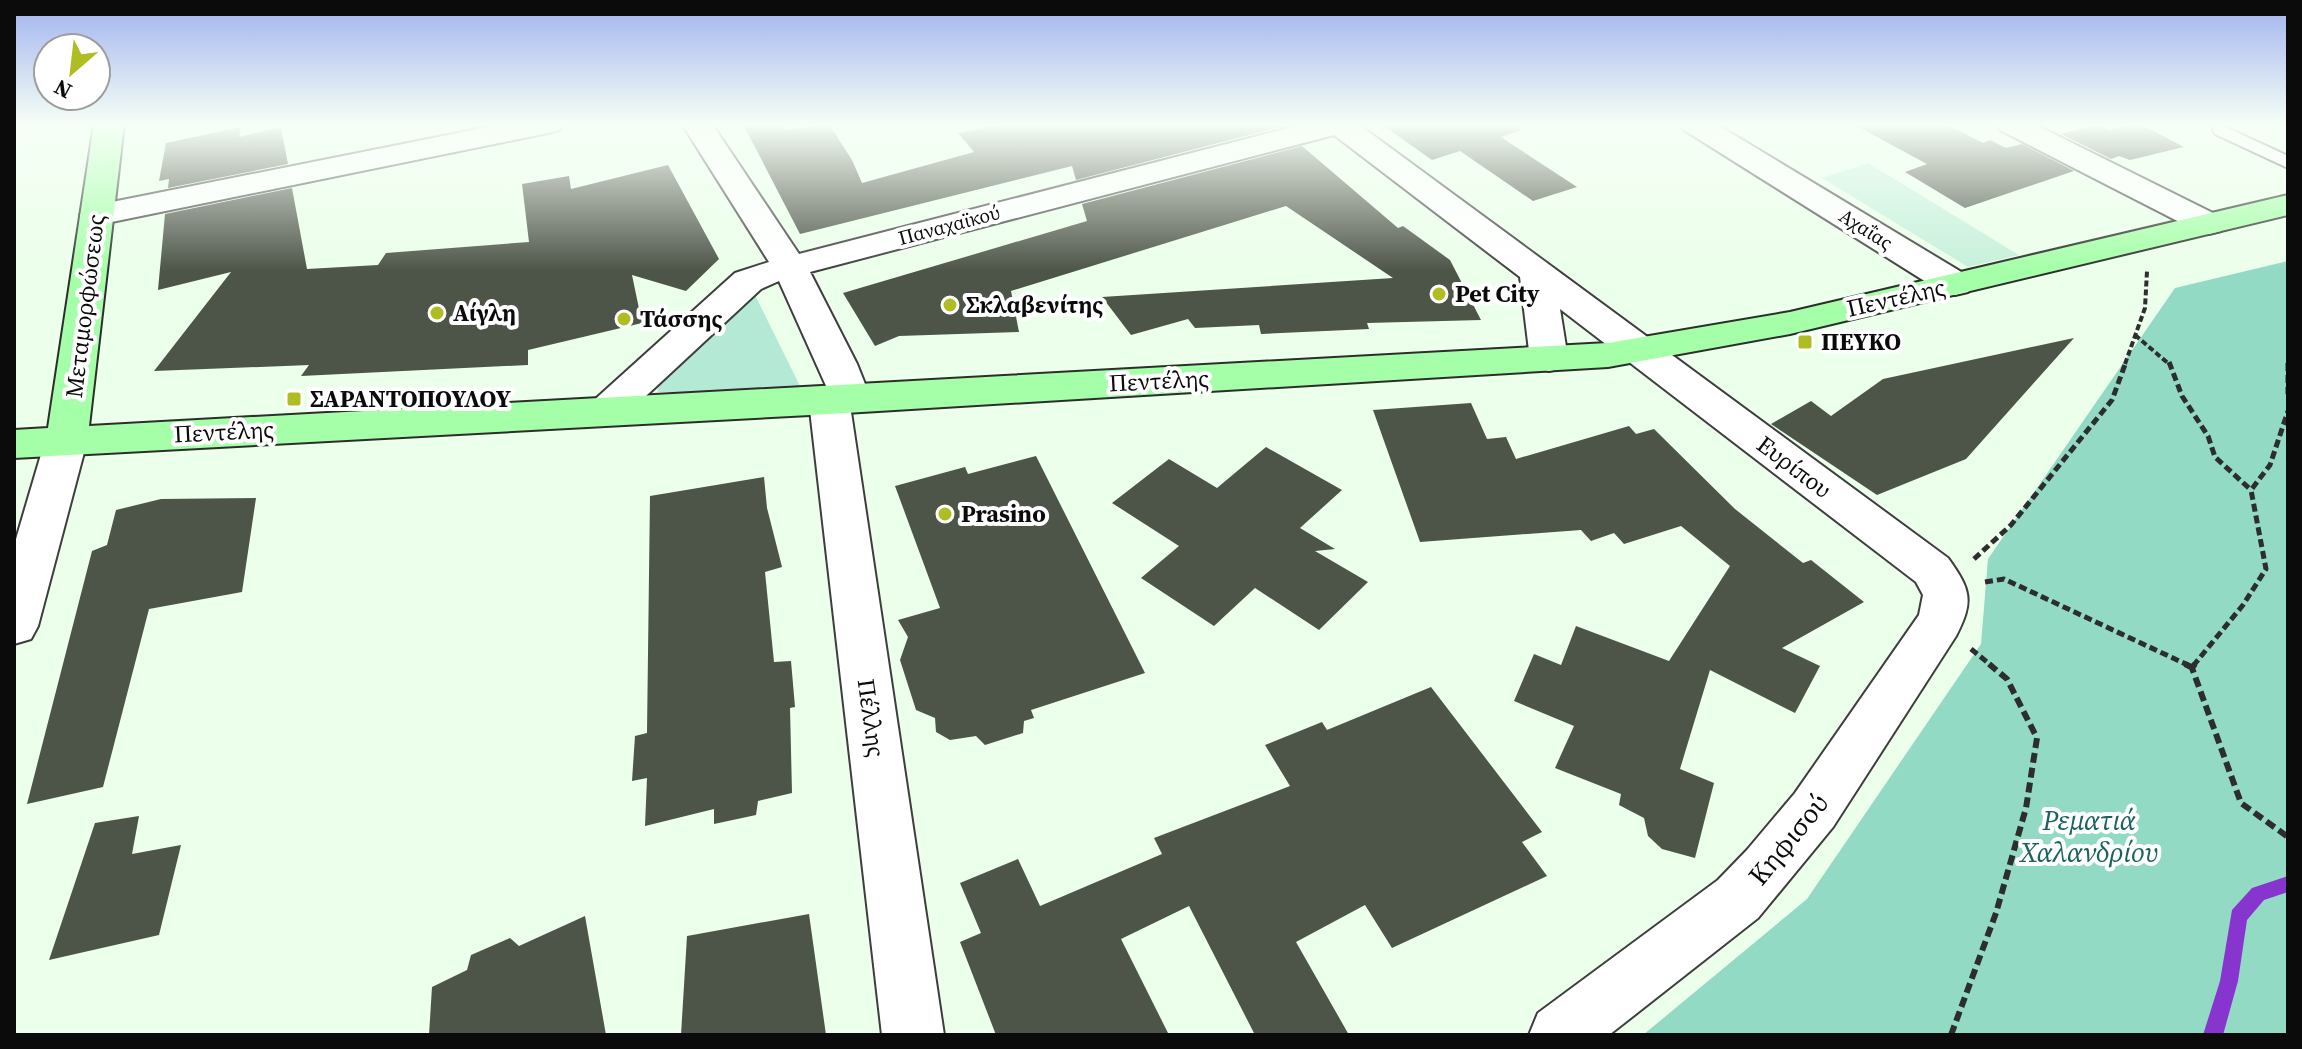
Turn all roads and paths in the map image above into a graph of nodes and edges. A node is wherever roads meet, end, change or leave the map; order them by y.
1 (103, 173) edge
2 (305, 173) edge
3 (729, 173) edge
4 (1151, 173) edge
5 (1403, 173) edge
6 (1775, 173) edge
7 (2108, 173) edge
8 (2288, 205) edge
9 (97, 215) junction
10 (2209, 224) junction
11 (2149, 238) junction
12 (790, 267) junction
13 (1537, 275) junction
14 (1955, 284) junction
15 (2135, 335) junction
16 (1639, 350) junction
17 (1549, 359) junction
18 (2288, 363) edge
19 (2288, 394) edge
20 (840, 400) junction
21 (2288, 411) edge
22 (605, 412) junction
23 (66, 441) junction
24 (14, 444) edge
25 (2251, 490) junction
26 (2004, 579) dead end
27 (1942, 605) junction
28 (14, 626) edge
29 (2192, 668) junction
30 (2288, 837) edge
31 (913, 1035) edge
32 (1560, 1035) edge
33 (1951, 1035) edge

1 - 9 main road, Μεταμορφώσεως
2 - 9 street
3 - 12 street, Πέλλης
4 - 12 street, Παναχαϊκού
5 - 13 street, Ευρίπου
6 - 14 street, Αχαΐας
7 - 10 street
8 - 10 main road, Πεντέλης
9 - 23 main road, Μεταμορφώσεως
10 - 11 main road, Πεντέλης
11 - 14 main road, Πεντέλης
11 - 15 path
12 - 20 street, Πέλλης
12 - 22 street, Παναχαϊκού
13 - 16 street, Ευρίπου
13 - 17 street
14 - 16 main road, Πεντέλης
15 - 25 path
15 - 27 path
16 - 17 main road, Πεντέλης
16 - 27 street, Ευρίπου
17 - 20 main road, Πεντέλης
18 - 19 path
20 - 22 main road, Πεντέλης
20 - 31 street, Πέλλης
21 - 25 path
22 - 23 main road, Πεντέλης
23 - 24 main road, Πεντέλης
23 - 28 street
25 - 29 path
26 - 29 path
27 - 32 street, Κηφισού
27 - 33 path
29 - 30 path

